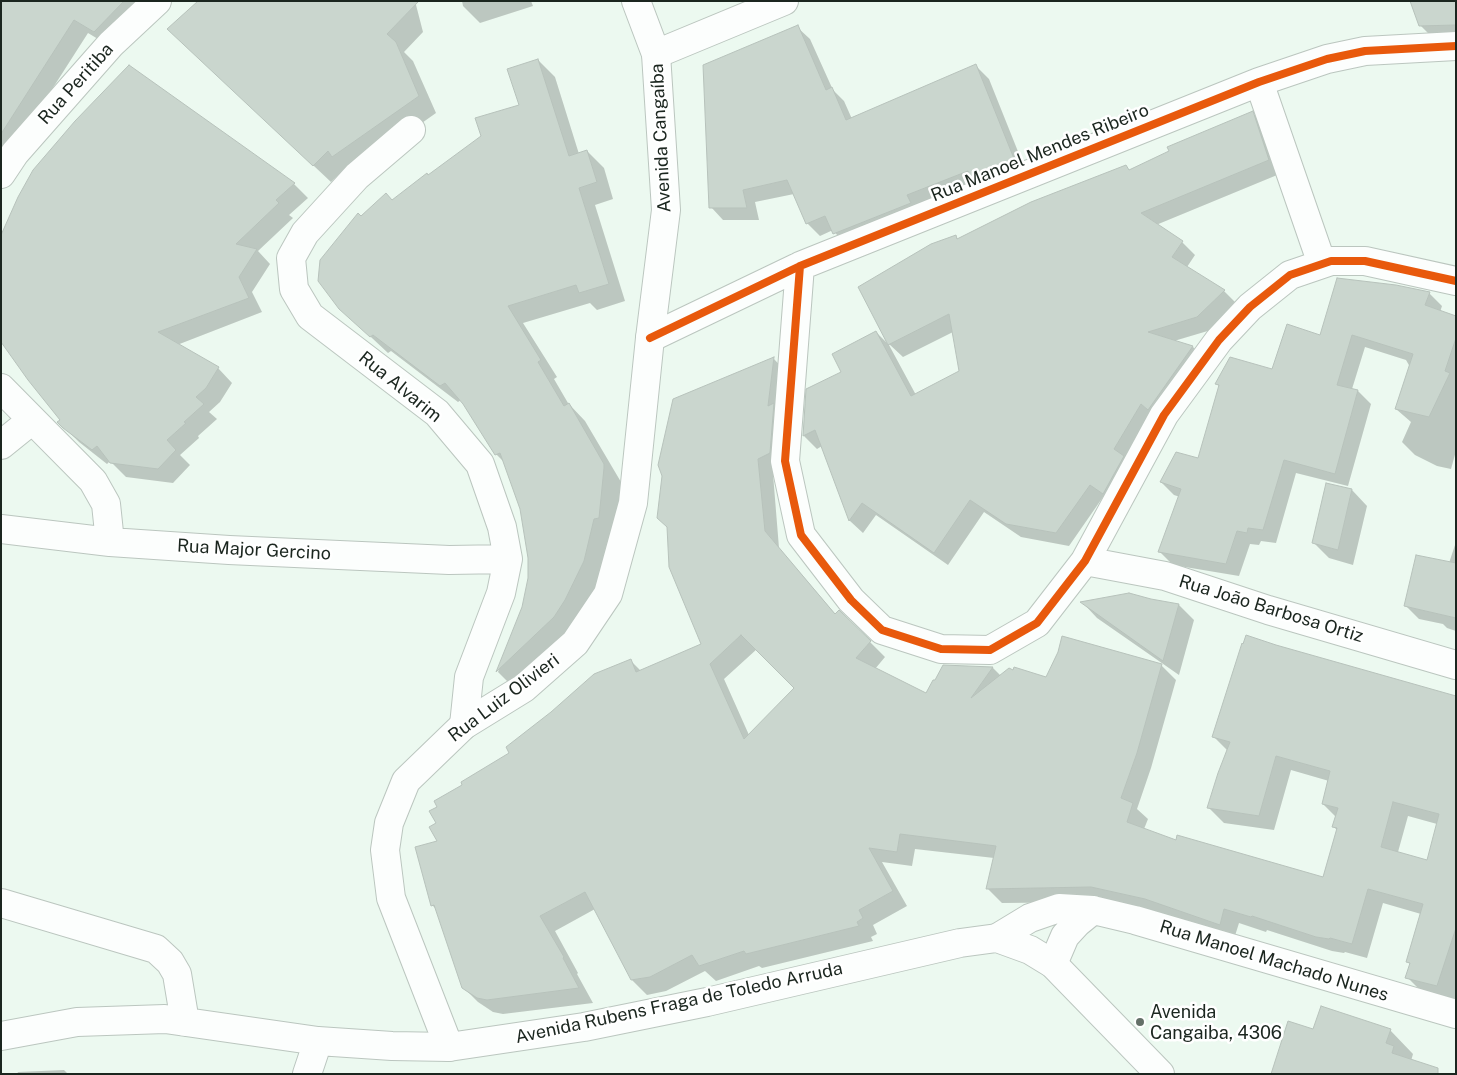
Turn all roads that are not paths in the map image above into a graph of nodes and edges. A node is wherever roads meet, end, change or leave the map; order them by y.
1 (157, 1) edge
2 (636, 1) edge
3 (784, 1) edge
4 (1456, 46) edge
5 (656, 54) junction
6 (1258, 82) junction
7 (411, 130) dead end
8 (1, 174) edge
9 (1322, 264) junction
10 (800, 266) junction
11 (1456, 281) edge
12 (650, 338) junction
13 (1, 388) edge
14 (32, 420) junction
15 (1, 445) edge
16 (1, 528) edge
17 (110, 542) junction
18 (508, 559) junction
19 (1085, 561) junction
20 (1456, 665) edge
21 (464, 725) junction
22 (1, 903) edge
23 (1093, 910) junction
24 (997, 938) junction
25 (1053, 964) junction
26 (1456, 1014) edge
27 (186, 1022) junction
28 (1, 1036) edge
29 (318, 1041) junction
30 (449, 1047) junction
31 (307, 1074) edge
32 (1160, 1074) edge

1 - 8 street, Rua Peritiba
2 - 5 street, Avenida Cangaíba
3 - 5 street
4 - 6 street, Rua Manoel Mendes Ribeiro
5 - 12 street, Avenida Cangaíba
6 - 9 street
6 - 10 street, Rua Manoel Mendes Ribeiro
7 - 18 street, Rua Alvarim
9 - 11 street
9 - 19 street
10 - 12 street, Rua Manoel Mendes Ribeiro
10 - 19 street
12 - 21 street, Rua Luiz Olivieri
13 - 14 street
14 - 15 street
14 - 17 street
16 - 17 street, Rua Major Gercino
17 - 18 street, Rua Major Gercino
18 - 21 street, Rua Alvarim
19 - 20 street, Rua João Barbosa Ortiz
21 - 30 street, Rua Luiz Olivieri
22 - 27 street
23 - 24 street, Rua Manoel Machado Nunes
23 - 25 street
23 - 26 street, Rua Manoel Machado Nunes
24 - 25 street
24 - 30 street, Avenida Rubens Fraga de Toledo Arruda
25 - 32 street
27 - 28 street, Avenida Rubens Fraga de Toledo Arruda
27 - 29 street, Avenida Rubens Fraga de Toledo Arruda
29 - 30 street, Avenida Rubens Fraga de Toledo Arruda
29 - 31 street

